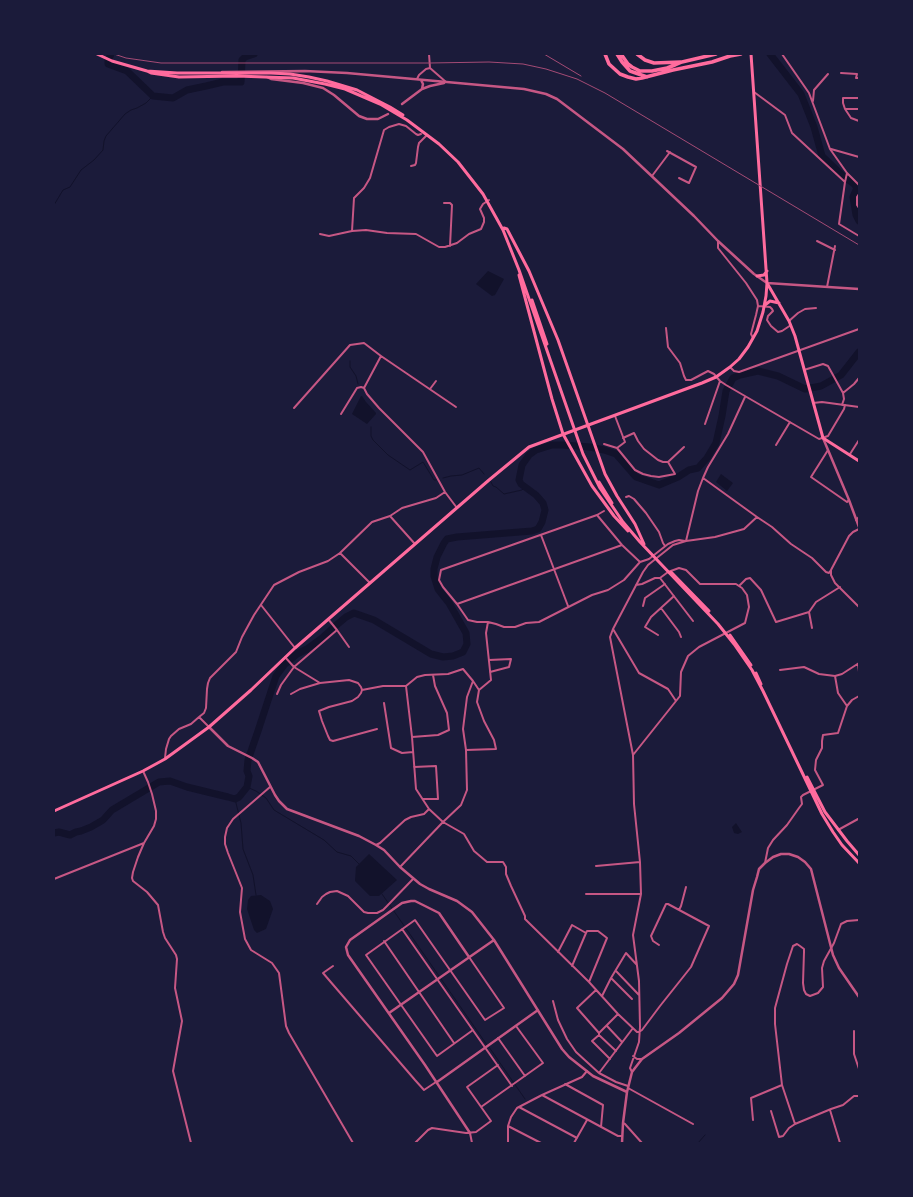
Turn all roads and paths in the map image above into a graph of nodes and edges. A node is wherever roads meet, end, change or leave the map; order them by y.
1 (97, 54) edge
2 (430, 54) edge
3 (605, 54) edge
4 (617, 54) edge
5 (621, 54) edge
6 (637, 54) edge
7 (716, 54) edge
8 (741, 54) edge
9 (751, 54) edge
10 (782, 54) edge
11 (682, 62) junction
12 (430, 68) junction
13 (147, 71) junction
14 (841, 73) dead end
15 (237, 74) junction
16 (244, 74) junction
17 (828, 74) dead end
18 (267, 77) junction
19 (648, 77) junction
20 (859, 78) edge
21 (416, 79) junction
22 (420, 80) junction
23 (446, 82) junction
24 (422, 89) junction
25 (754, 92) junction
26 (859, 98) edge
27 (812, 102) junction
28 (402, 104) dead end
29 (845, 109) junction
30 (859, 109) edge
31 (388, 114) dead end
32 (859, 121) edge
33 (421, 134) dead end
34 (427, 134) junction
35 (830, 149) junction
36 (859, 157) edge
37 (411, 166) dead end
38 (848, 173) junction
39 (652, 176) junction
40 (679, 178) dead end
41 (845, 182) junction
42 (859, 185) edge
43 (859, 194) edge
44 (488, 201) junction
45 (444, 203) dead end
46 (859, 208) edge
47 (498, 221) junction
48 (504, 228) junction
49 (352, 231) junction
50 (320, 234) dead end
51 (859, 236) edge
52 (718, 241) junction
53 (817, 241) dead end
54 (450, 246) junction
55 (835, 246) dead end
56 (834, 250) junction
57 (767, 271) junction
58 (757, 276) junction
59 (768, 283) junction
60 (827, 287) junction
61 (859, 289) edge
62 (779, 303) junction
63 (765, 305) junction
64 (759, 306) junction
65 (816, 308) dead end
66 (790, 321) junction
67 (791, 325) junction
68 (666, 328) dead end
69 (859, 329) edge
70 (753, 339) junction
71 (799, 351) junction
72 (381, 356) junction
73 (730, 366) junction
74 (804, 370) junction
75 (716, 377) junction
76 (859, 378) edge
77 (436, 381) dead end
78 (720, 381) junction
79 (364, 388) junction
80 (430, 389) junction
81 (843, 393) junction
82 (745, 397) junction
83 (813, 403) junction
84 (844, 405) junction
85 (456, 407) dead end
86 (859, 407) edge
87 (294, 408) dead end
88 (341, 414) dead end
89 (615, 416) junction
90 (790, 422) junction
91 (705, 424) dead end
92 (574, 426) junction
93 (588, 426) junction
94 (563, 434) junction
95 (623, 438) junction
96 (823, 438) junction
97 (859, 440) edge
98 (604, 444) dead end
99 (776, 445) dead end
100 (684, 447) dead end
101 (617, 448) junction
102 (828, 450) junction
103 (584, 454) junction
104 (850, 455) junction
105 (859, 461) edge
106 (668, 462) junction
107 (703, 478) junction
108 (445, 492) junction
109 (626, 497) dead end
110 (849, 500) junction
111 (457, 508) junction
112 (604, 511) dead end
113 (597, 515) junction
114 (390, 516) junction
115 (757, 517) junction
116 (859, 517) edge
117 (856, 520) junction
118 (859, 528) edge
119 (541, 535) junction
120 (637, 539) junction
121 (686, 541) junction
122 (415, 544) junction
123 (644, 544) junction
124 (622, 545) junction
125 (665, 546) junction
126 (651, 552) junction
127 (340, 553) junction
128 (640, 562) junction
129 (555, 570) junction
130 (831, 570) junction
131 (669, 571) junction
132 (660, 578) junction
133 (370, 583) junction
134 (665, 584) junction
135 (636, 585) junction
136 (739, 586) junction
137 (840, 587) junction
138 (674, 596) junction
139 (457, 604) junction
140 (261, 605) junction
141 (568, 606) junction
142 (643, 606) dead end
143 (859, 607) edge
144 (661, 608) junction
145 (809, 612) junction
146 (329, 620) junction
147 (693, 621) dead end
148 (488, 622) junction
149 (812, 628) dead end
150 (337, 629) junction
151 (613, 629) junction
152 (658, 635) dead end
153 (681, 637) dead end
154 (349, 647) dead end
155 (295, 648) junction
156 (286, 658) junction
157 (489, 660) junction
158 (859, 663) edge
159 (293, 666) junction
160 (780, 670) dead end
161 (490, 672) junction
162 (859, 672) edge
163 (432, 675) junction
164 (835, 676) junction
165 (473, 681) junction
166 (320, 683) junction
167 (406, 686) junction
168 (362, 690) junction
169 (479, 690) junction
170 (277, 694) dead end
171 (291, 694) dead end
172 (859, 696) edge
173 (676, 702) junction
174 (384, 703) dead end
175 (847, 706) junction
176 (199, 716) junction
177 (209, 727) junction
178 (376, 729) dead end
179 (412, 737) junction
180 (466, 750) junction
181 (414, 752) junction
182 (633, 755) junction
183 (165, 759) junction
184 (414, 767) junction
185 (143, 771) junction
186 (270, 787) junction
187 (423, 799) junction
188 (430, 809) junction
189 (54, 811) edge
190 (859, 819) edge
191 (443, 822) junction
192 (838, 830) junction
193 (144, 843) junction
194 (376, 845) junction
195 (859, 855) edge
196 (640, 862) junction
197 (765, 863) junction
198 (859, 863) edge
199 (400, 866) junction
200 (596, 866) dead end
201 (54, 879) edge
202 (413, 879) junction
203 (686, 887) dead end
204 (586, 894) dead end
205 (641, 894) junction
206 (317, 904) dead end
207 (679, 910) junction
208 (859, 920) edge
209 (402, 929) junction
210 (586, 933) junction
211 (494, 940) junction
212 (384, 941) junction
213 (659, 945) dead end
214 (831, 950) junction
215 (558, 952) junction
216 (470, 957) junction
217 (637, 965) junction
218 (332, 966) dead end
219 (572, 966) junction
220 (451, 970) junction
221 (616, 971) junction
222 (611, 978) junction
223 (437, 979) junction
224 (589, 982) junction
225 (596, 990) junction
226 (419, 992) junction
227 (639, 995) junction
228 (602, 996) junction
229 (859, 997) edge
230 (632, 999) dead end
231 (553, 1001) dead end
232 (401, 1005) junction
233 (538, 1010) junction
234 (389, 1013) junction
235 (618, 1014) junction
236 (516, 1026) junction
237 (607, 1026) junction
238 (633, 1028) junction
239 (473, 1030) junction
240 (854, 1031) dead end
241 (639, 1032) junction
242 (599, 1034) junction
243 (498, 1038) junction
244 (622, 1042) junction
245 (454, 1043) junction
246 (485, 1047) junction
247 (616, 1051) junction
248 (633, 1056) junction
249 (859, 1056) edge
250 (856, 1058) junction
251 (610, 1059) junction
252 (642, 1059) junction
253 (498, 1065) junction
254 (859, 1069) edge
255 (587, 1071) junction
256 (632, 1072) junction
257 (599, 1073) junction
258 (525, 1076) junction
259 (437, 1082) junction
260 (565, 1084) junction
261 (782, 1085) junction
262 (512, 1086) junction
263 (628, 1087) junction
264 (627, 1092) junction
265 (542, 1095) junction
266 (859, 1096) edge
267 (481, 1107) junction
268 (519, 1107) junction
269 (830, 1110) junction
270 (772, 1111) dead end
271 (588, 1120) junction
272 (753, 1120) dead end
273 (623, 1123) junction
274 (692, 1124) dead end
275 (795, 1124) junction
276 (508, 1126) junction
277 (601, 1127) junction
278 (470, 1133) junction
279 (622, 1136) junction
280 (577, 1138) junction
281 (191, 1143) edge
282 (353, 1143) edge
283 (415, 1143) edge
284 (472, 1143) edge
285 (508, 1143) edge
286 (541, 1143) edge
287 (574, 1143) edge
288 (622, 1143) edge
289 (642, 1143) edge
290 (840, 1143) edge

1 - 13 main road
2 - 12 street
3 - 19 highway
4 - 19 highway
5 - 11 highway
6 - 11 highway
7 - 11 highway
8 - 19 highway
9 - 25 main road
10 - 27 street
12 - 21 street
12 - 23 street
13 - 15 main road
13 - 15 main road
14 - 20 street
15 - 16 main road
16 - 18 main road
16 - 21 street
16 - 44 main road
17 - 27 street
18 - 31 street
18 - 34 main road
21 - 22 street
22 - 23 street
22 - 24 street
23 - 24 street
23 - 39 street
24 - 28 street
25 - 41 street
25 - 57 main road
26 - 29 street
27 - 35 street
29 - 30 street
29 - 32 street
33 - 49 street
34 - 37 street
34 - 44 main road
35 - 36 street
35 - 38 street
38 - 41 street
38 - 42 street
39 - 40 street
39 - 52 street
41 - 51 street
43 - 46 street
44 - 47 main road
44 - 48 main road
44 - 54 street
45 - 54 street
47 - 92 main road
47 - 94 main road
48 - 92 main road
48 - 93 main road
49 - 50 street
49 - 54 street
52 - 58 street
52 - 64 street
53 - 56 street
55 - 56 street
56 - 60 street
57 - 58 main road
57 - 59 main road
58 - 59 street
59 - 60 street
59 - 62 main road
59 - 63 main road
60 - 61 street
62 - 63 main road
62 - 66 main road
63 - 70 main road
64 - 67 street
64 - 70 street
65 - 66 street
66 - 67 main road
67 - 71 main road
68 - 75 street
69 - 71 street
70 - 73 main road
71 - 73 street
71 - 74 main road
72 - 79 street
72 - 80 street
72 - 87 street
73 - 75 main road
74 - 81 street
74 - 83 main road
75 - 78 street
75 - 89 main road
76 - 81 street
77 - 80 street
78 - 82 street
78 - 91 street
79 - 88 street
79 - 108 street
80 - 85 street
81 - 84 street
82 - 90 street
82 - 107 street
83 - 84 street
83 - 96 main road
84 - 86 street
84 - 96 street
89 - 93 main road
89 - 95 street
90 - 96 street
90 - 99 street
92 - 103 main road
93 - 94 main road
93 - 123 main road
94 - 111 main road
94 - 120 main road
95 - 101 street
95 - 106 street
96 - 102 street
96 - 104 main road
97 - 104 street
98 - 101 street
100 - 106 street
101 - 106 street
102 - 110 street
102 - 110 street
103 - 120 main road
103 - 123 main road
104 - 105 main road
107 - 115 street
107 - 121 street
108 - 111 street
108 - 114 street
109 - 125 street
110 - 117 street
111 - 122 main road
112 - 113 street
113 - 119 street
113 - 124 street
114 - 122 street
114 - 127 street
115 - 121 street
115 - 130 street
116 - 117 street
117 - 118 street
118 - 130 street
119 - 129 street
119 - 139 street
120 - 126 main road
121 - 125 street
121 - 135 street
122 - 133 main road
123 - 126 main road
124 - 128 street
124 - 129 street
125 - 128 street
126 - 131 main road
127 - 133 street
127 - 140 street
128 - 141 street
129 - 139 street
129 - 141 street
130 - 137 street
131 - 132 street
131 - 136 street
131 - 192 main road
131 - 198 main road
132 - 134 street
132 - 135 street
133 - 146 main road
134 - 138 street
134 - 142 street
135 - 151 street
136 - 145 street
136 - 173 street
137 - 143 street
137 - 145 street
138 - 144 street
138 - 147 street
139 - 148 street
140 - 155 street
140 - 176 street
141 - 148 street
144 - 152 street
144 - 153 street
145 - 149 street
146 - 150 street
146 - 155 main road
148 - 157 street
150 - 154 street
150 - 159 street
151 - 173 street
151 - 182 street
155 - 156 main road
156 - 159 street
156 - 177 main road
157 - 161 street
157 - 161 street
158 - 162 street
158 - 164 street
159 - 166 street
159 - 170 street
160 - 164 street
161 - 169 street
163 - 165 street
163 - 167 street
163 - 179 street
164 - 175 street
165 - 169 street
165 - 180 street
166 - 168 street
166 - 171 street
167 - 168 street
167 - 179 street
168 - 178 street
169 - 180 street
172 - 175 street
173 - 182 street
174 - 181 street
175 - 197 street
176 - 177 street
176 - 183 street
177 - 183 main road
177 - 186 street
179 - 181 street
180 - 191 street
181 - 184 street
182 - 196 street
183 - 185 main road
184 - 187 street
184 - 187 street
185 - 189 main road
185 - 193 street
186 - 194 street
186 - 282 street
187 - 188 street
188 - 191 street
188 - 194 street
190 - 192 street
191 - 199 street
191 - 215 street
192 - 195 main road
193 - 201 street
193 - 281 street
194 - 199 street
196 - 200 street
196 - 205 street
197 - 214 street
197 - 252 street
199 - 202 street
202 - 206 street
202 - 211 street
203 - 207 street
204 - 205 street
205 - 217 street
207 - 213 street
207 - 241 street
208 - 214 street
209 - 212 street
209 - 220 street
209 - 223 street
210 - 215 street
210 - 219 street
210 - 224 street
211 - 216 street
211 - 233 street
212 - 226 street
212 - 232 street
214 - 229 street
214 - 261 street
215 - 219 street
216 - 220 street
216 - 220 street
216 - 234 street
217 - 221 street
217 - 227 street
218 - 259 street
219 - 224 street
220 - 223 street
221 - 222 street
221 - 227 street
222 - 228 street
222 - 230 street
223 - 226 street
223 - 239 street
224 - 225 street
225 - 228 street
225 - 242 street
226 - 232 street
226 - 245 street
227 - 241 street
228 - 235 street
231 - 257 street
232 - 234 street
232 - 245 street
233 - 236 street
233 - 255 street
234 - 259 street
235 - 237 street
235 - 238 street
236 - 243 street
236 - 258 street
237 - 242 street
237 - 244 street
238 - 241 street
238 - 244 street
239 - 245 street
239 - 246 street
240 - 250 street
241 - 248 street
242 - 247 street
242 - 251 street
243 - 246 street
243 - 258 street
244 - 247 street
246 - 253 street
246 - 259 street
247 - 251 street
248 - 252 street
248 - 256 street
249 - 250 street
250 - 254 street
251 - 257 street
252 - 256 street
253 - 262 street
253 - 267 street
255 - 260 street
255 - 264 street
256 - 263 street
257 - 263 street
258 - 262 street
259 - 278 street
260 - 265 street
260 - 277 street
261 - 272 street
261 - 275 street
262 - 267 street
263 - 264 street
263 - 274 street
264 - 273 street
265 - 268 street
265 - 271 street
266 - 269 street
267 - 278 street
268 - 276 street
268 - 280 street
269 - 275 street
269 - 290 street
270 - 275 street
271 - 277 street
271 - 280 street
273 - 279 street
273 - 289 street
276 - 285 street
276 - 286 street
277 - 279 street
278 - 283 street
278 - 284 street
279 - 288 street
280 - 287 street

